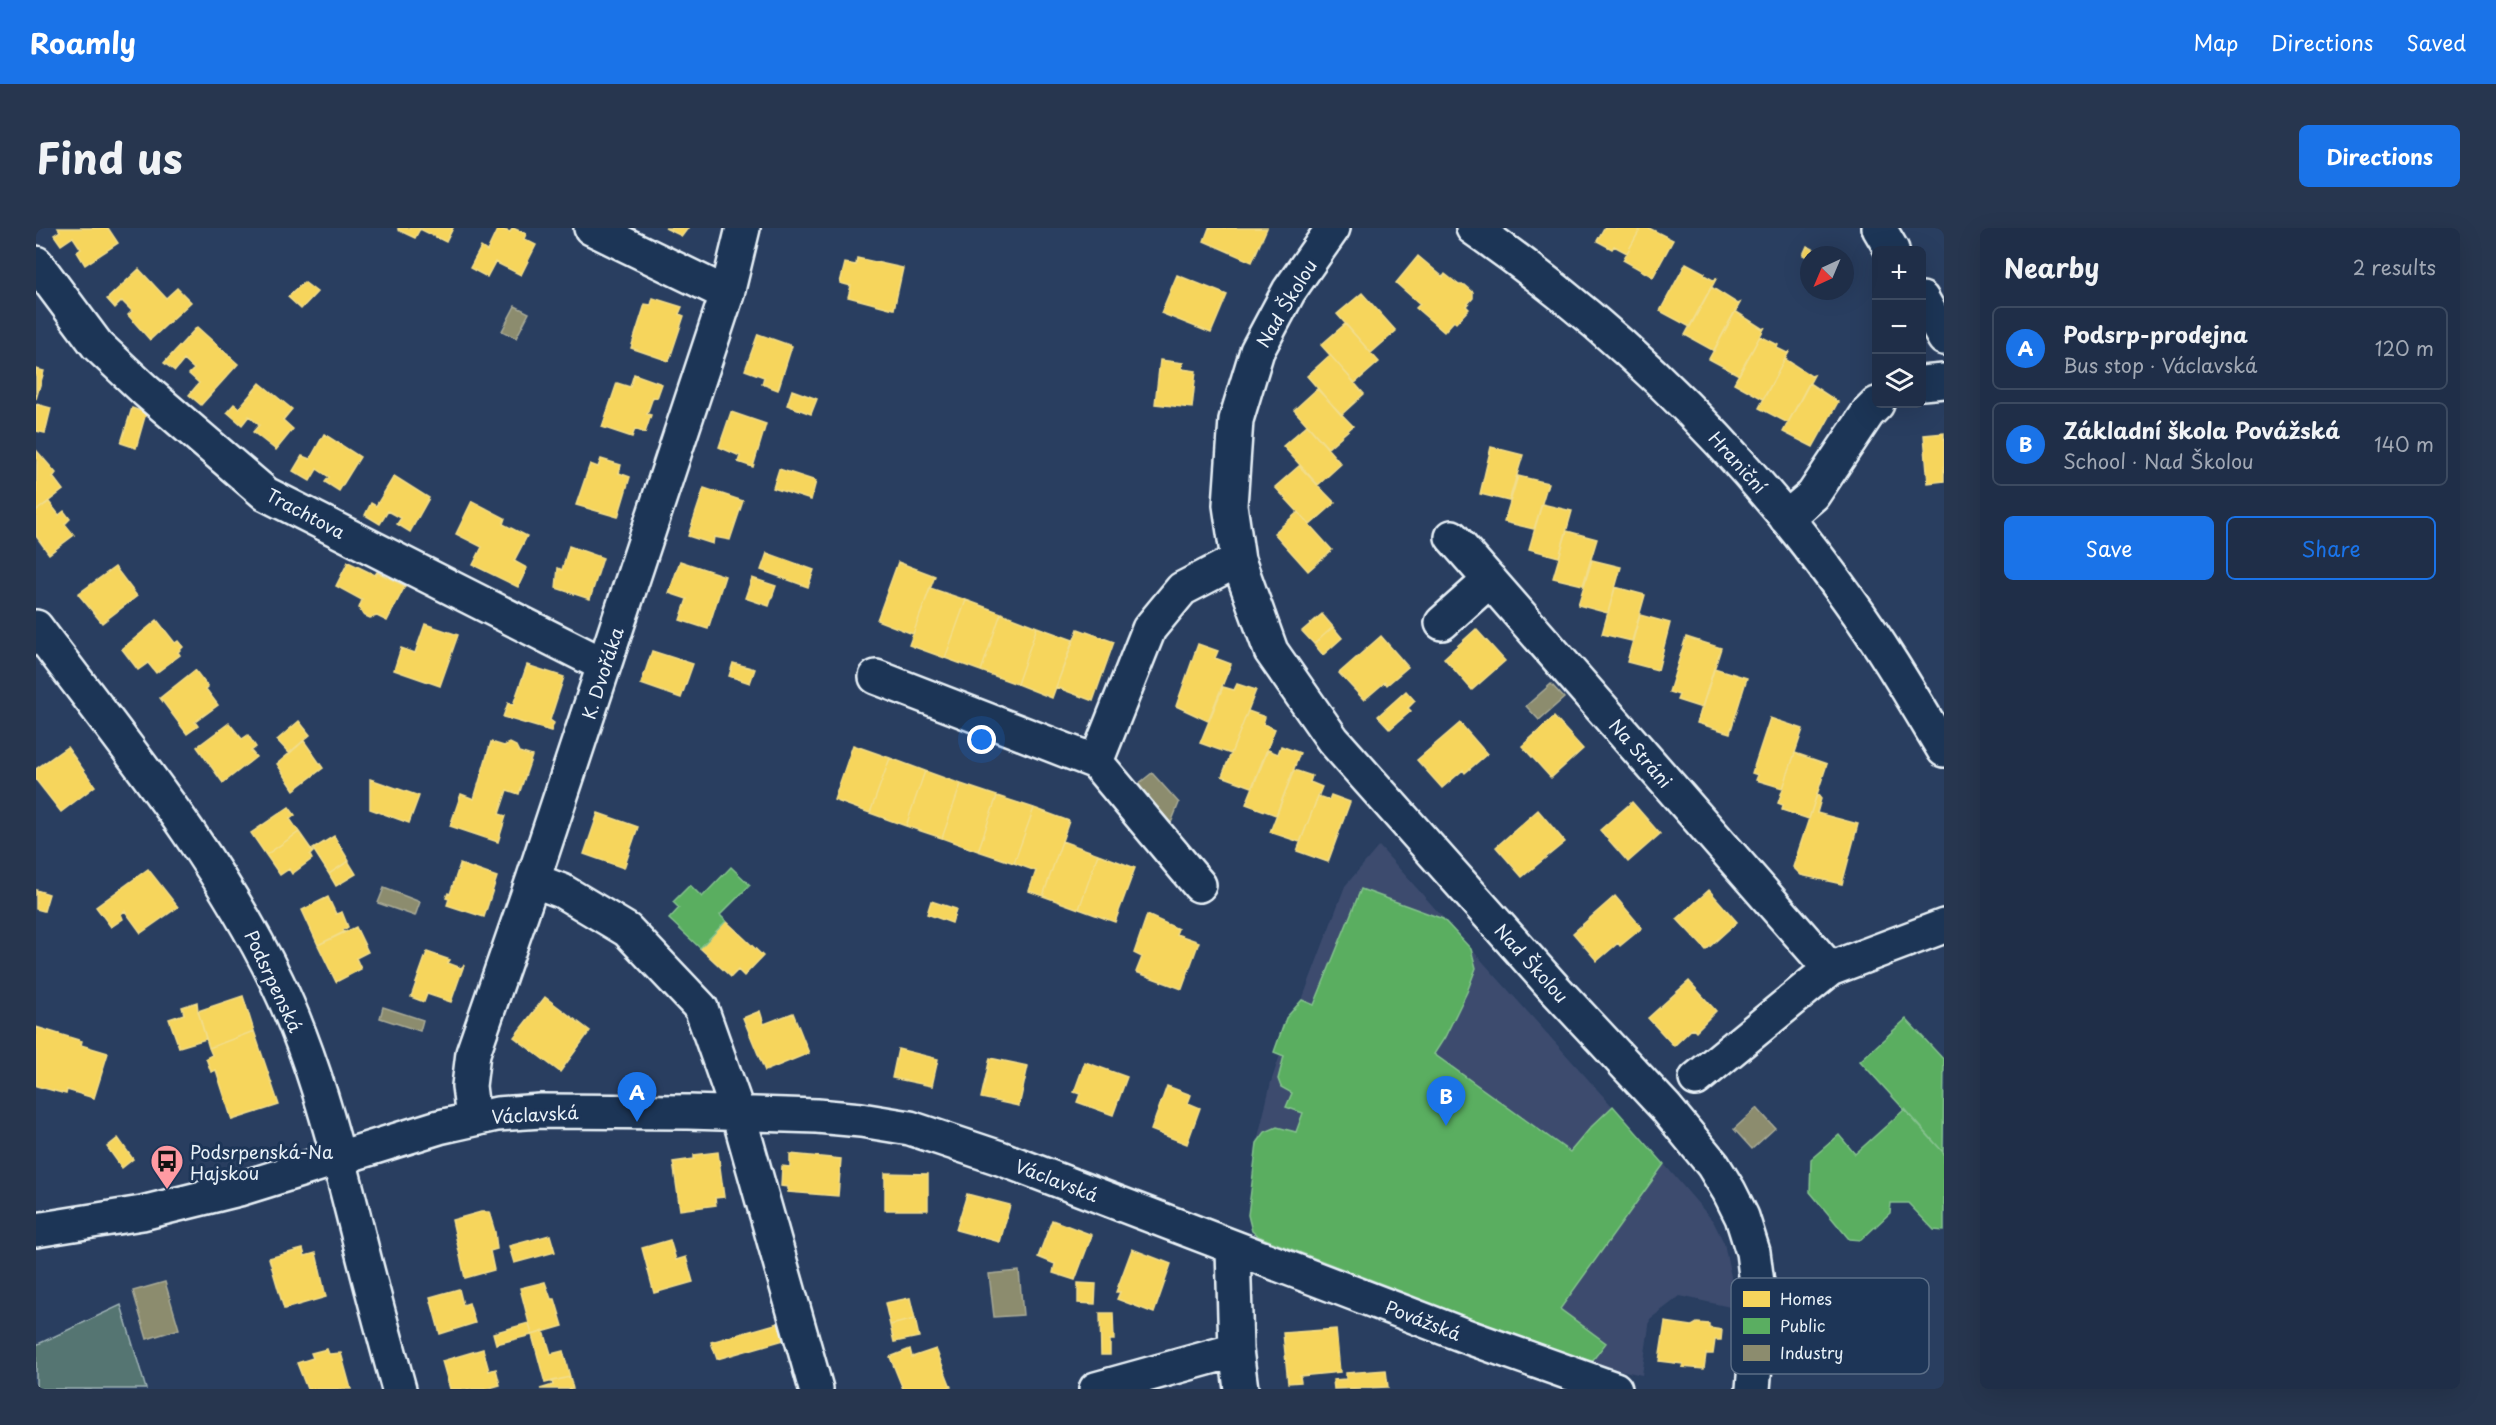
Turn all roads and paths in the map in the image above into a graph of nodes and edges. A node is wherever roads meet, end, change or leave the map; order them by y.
1 (591, 228) edge
2 (743, 228) edge
3 (1333, 228) edge
4 (1473, 228) edge
5 (1879, 228) edge
6 (1890, 246) edge
7 (36, 263) edge
8 (727, 294) junction
9 (1944, 381) edge
10 (1926, 383) edge
11 (1872, 408) edge
12 (1786, 518) junction
13 (1452, 537) dead end
14 (1238, 560) junction
15 (1490, 580) junction
16 (1442, 622) dead end
17 (36, 627) edge
18 (604, 665) junction
19 (876, 677) dead end
20 (1944, 750) edge
21 (1096, 762) junction
22 (533, 880) junction
23 (1199, 885) dead end
24 (1944, 926) edge
25 (1830, 969) junction
26 (1696, 1079) dead end
27 (738, 1113) junction
28 (473, 1118) junction
29 (338, 1158) junction
30 (36, 1230) edge
31 (1233, 1249) junction
32 (1756, 1278) edge
33 (1236, 1350) junction
34 (1754, 1374) edge
35 (399, 1389) edge
36 (816, 1389) edge
37 (1096, 1389) edge
38 (1241, 1389) edge
39 (1615, 1389) edge
40 (1753, 1389) edge

1 - 8 street
2 - 8 street, K. Dvořáka
3 - 14 street, Nad Školou
4 - 12 street, Hraniční
5 - 6 street
7 - 18 street, Trachtova
8 - 18 street, K. Dvořáka
9 - 10 street
11 - 12 street
12 - 20 street, Hraniční
13 - 15 street, Na Stráni
14 - 21 street
14 - 32 street, Nad Školou
15 - 16 street
15 - 25 street, Na Stráni
17 - 29 street, Podsrpenská
18 - 22 street, K. Dvořáka
19 - 21 street
21 - 23 street
22 - 27 street
22 - 28 street, K. Dvořáka
24 - 25 street
25 - 26 street
27 - 28 street, Václavská
27 - 31 street, Václavská
27 - 36 street
28 - 29 street, Václavská
29 - 30 street, Václavská
29 - 35 street, Podsrpenská
31 - 33 street
31 - 39 street, Povážská
33 - 37 street
33 - 38 street
34 - 40 street, Nad Školou

